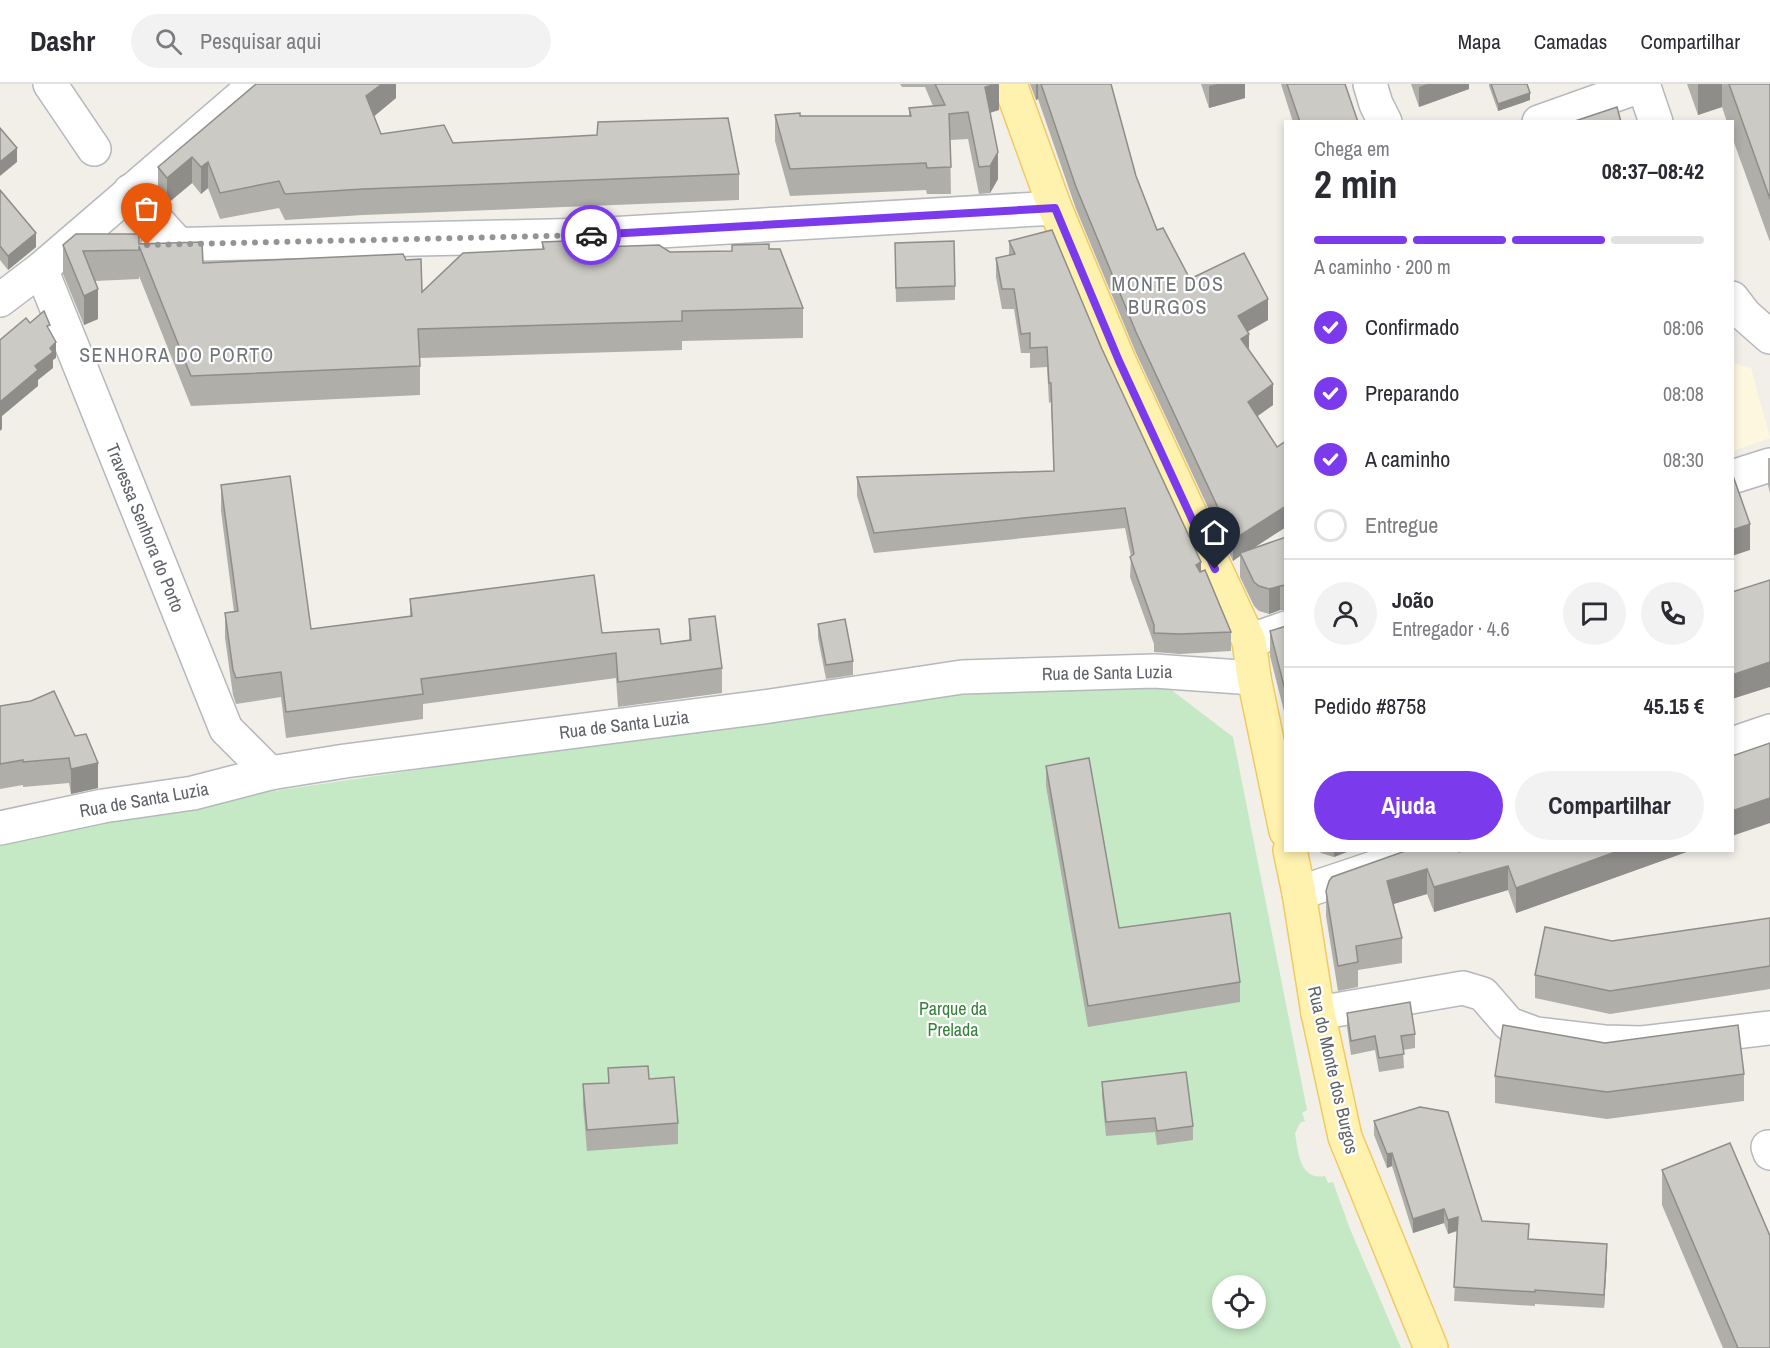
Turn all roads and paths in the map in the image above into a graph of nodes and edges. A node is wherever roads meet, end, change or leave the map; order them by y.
1 (50, 84) edge
2 (256, 84) edge
3 (1010, 84) edge
4 (1370, 84) edge
5 (1643, 84) edge
6 (1384, 120) edge
7 (1544, 120) edge
8 (1655, 120) edge
9 (94, 149) dead end
10 (130, 191) junction
11 (1055, 208) junction
12 (68, 245) junction
13 (179, 245) junction
14 (41, 269) junction
15 (0, 300) edge
16 (1734, 301) edge
17 (1770, 337) edge
18 (1770, 465) edge
19 (1734, 476) edge
20 (1284, 629) edge
21 (1249, 641) junction
22 (1254, 678) junction
23 (1770, 731) edge
24 (1734, 743) edge
25 (270, 773) junction
26 (1284, 821) edge
27 (0, 828) edge
28 (1290, 852) edge
29 (1421, 852) edge
30 (1299, 893) junction
31 (1318, 1012) junction
32 (1770, 1028) edge
33 (1431, 1348) edge

1 - 9 street
2 - 10 street
3 - 11 main road
4 - 6 street
5 - 7 street
5 - 8 street
10 - 12 street
10 - 13 street
11 - 13 street
11 - 21 main road
12 - 13 street
12 - 14 street
14 - 15 street
14 - 25 street, Travessa Senhora do Porto
16 - 17 street
18 - 19 street
20 - 21 street
21 - 22 main road
22 - 25 street, Rua de Santa Luzia
22 - 26 main road
23 - 24 street
25 - 27 street, Rua de Santa Luzia
28 - 30 main road, Rua do Monte dos Burgos
29 - 30 street
30 - 31 main road, Rua do Monte dos Burgos
31 - 32 street
31 - 33 main road, Rua do Monte dos Burgos

